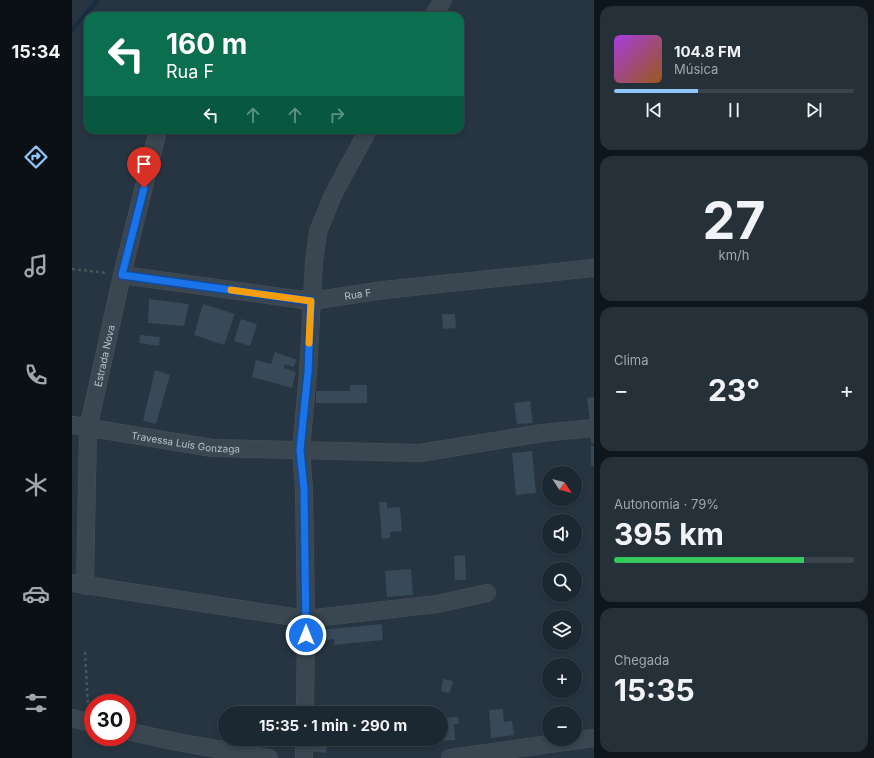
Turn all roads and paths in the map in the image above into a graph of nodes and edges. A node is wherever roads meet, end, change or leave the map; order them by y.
1 (443, 0) edge
2 (436, 12) edge
3 (157, 134) edge
4 (366, 134) edge
5 (594, 268) edge
6 (72, 269) edge
7 (122, 275) junction
8 (311, 301) junction
9 (80, 427) edge
10 (594, 428) edge
11 (300, 450) junction
12 (78, 584) edge
13 (487, 593) dead end
14 (306, 619) junction
15 (85, 652) dead end
16 (89, 694) edge
17 (305, 706) edge
18 (72, 718) edge
19 (84, 721) edge
20 (136, 733) edge
21 (594, 738) edge
22 (304, 746) edge
23 (269, 758) edge
24 (304, 758) edge
25 (450, 758) edge

1 - 2 street
3 - 7 street, Estrada Nova
4 - 8 street
5 - 8 street, Rua F
6 - 7 path
7 - 8 street, Rua F
7 - 9 street, Estrada Nova
8 - 11 street
9 - 11 street, Travessa Luis Gonzaga
9 - 12 street, Estrada Nova
10 - 11 street, Travessa Luis Gonzaga
11 - 14 street
12 - 14 street
13 - 14 street
14 - 17 street
15 - 16 path
18 - 19 street
20 - 23 street
21 - 25 street
22 - 24 street

